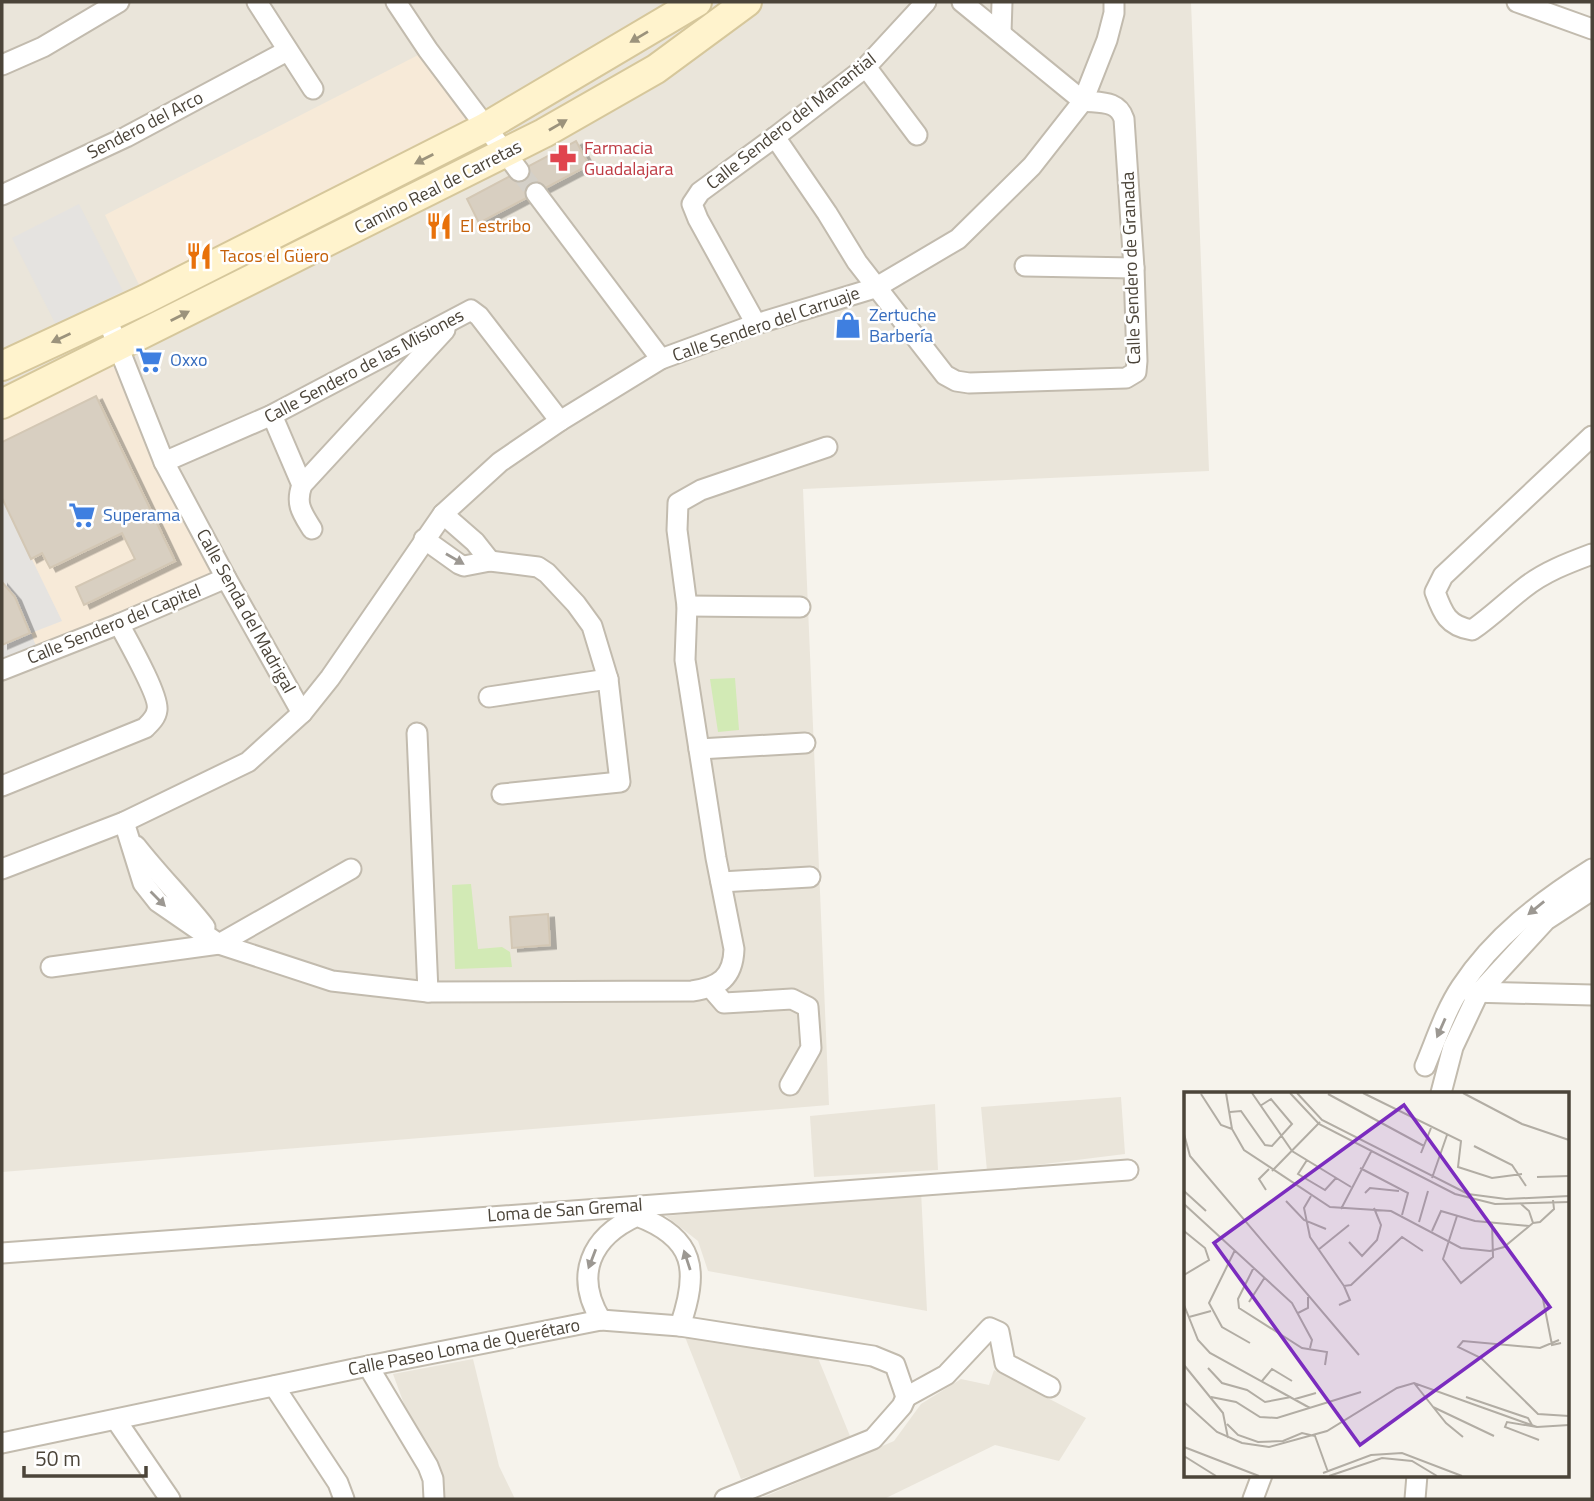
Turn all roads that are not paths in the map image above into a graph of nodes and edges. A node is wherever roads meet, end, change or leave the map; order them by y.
1 (119, 2) edge
2 (257, 2) edge
3 (396, 2) edge
4 (697, 2) edge
5 (747, 2) edge
6 (926, 2) edge
7 (962, 2) edge
8 (1002, 2) edge
9 (1114, 2) edge
10 (1517, 2) edge
11 (1592, 29) edge
12 (1001, 33) junction
13 (287, 51) junction
14 (2, 65) edge
15 (866, 67) junction
16 (313, 89) dead end
17 (1083, 101) junction
18 (485, 128) junction
19 (917, 135) dead end
20 (775, 138) junction
21 (512, 162) junction
22 (536, 193) tunnel mouth
23 (2, 195) edge
24 (1026, 266) dead end
25 (1134, 268) junction
26 (875, 288) junction
27 (106, 316) junction
28 (455, 318) junction
29 (756, 324) junction
30 (119, 347) junction
31 (661, 359) junction
32 (2, 366) edge
33 (2, 404) edge
34 (272, 415) junction
35 (560, 421) junction
36 (1592, 436) edge
37 (827, 447) dead end
38 (164, 461) junction
39 (302, 485) junction
40 (443, 514) junction
41 (312, 529) dead end
42 (424, 539) junction
43 (1592, 554) edge
44 (490, 561) junction
45 (226, 578) junction
46 (687, 607) junction
47 (800, 607) dead end
48 (119, 624) junction
49 (2, 670) edge
50 (608, 679) junction
51 (489, 697) dead end
52 (302, 713) junction
53 (417, 733) dead end
54 (805, 743) dead end
55 (699, 749) junction
56 (2, 786) edge
57 (502, 794) dead end
58 (127, 830) junction
59 (2, 869) edge
60 (351, 869) dead end
61 (1592, 869) edge
62 (810, 877) dead end
63 (721, 882) junction
64 (1592, 890) edge
65 (219, 944) junction
66 (51, 967) dead end
67 (711, 988) junction
68 (428, 992) junction
69 (1468, 992) junction
70 (1592, 995) edge
71 (1425, 1066) junction
72 (1448, 1070) junction
73 (790, 1085) dead end
74 (1439, 1092) edge
75 (1440, 1092) edge
76 (1128, 1170) dead end
77 (637, 1211) junction
78 (2, 1253) edge
79 (601, 1320) junction
80 (680, 1326) junction
81 (368, 1366) junction
82 (274, 1386) junction
83 (1050, 1387) dead end
84 (906, 1397) junction
85 (116, 1420) junction
86 (2, 1443) edge
87 (1262, 1476) edge
88 (1417, 1476) edge
89 (170, 1499) edge
90 (344, 1499) edge
91 (433, 1499) edge
92 (725, 1499) edge
93 (1253, 1499) edge
94 (1415, 1499) edge

1 - 14 street
2 - 13 street
3 - 18 street
4 -> 18 street, Camino Real de Carretas
21 -> 5 street, Camino Real de Carretas
6 - 15 street, Calle Sendero del Manantial
7 - 12 street
8 - 12 street
9 - 17 street, Calle Sendero del Carruaje
10 - 11 street
12 - 17 street
13 - 16 street
13 - 23 street, Sendero del Arco
15 - 19 street
15 - 20 street, Calle Sendero del Manantial
17 - 25 street, Calle Sendero de Granada
17 - 26 street, Calle Sendero del Carruaje
18 - 21 street
18 -> 27 street, Camino Real de Carretas
20 - 26 street
20 - 29 street, Calle Sendero del Manantial
30 -> 21 street, Camino Real de Carretas
22 - 31 street
24 - 25 street
25 - 26 street, Calle Sendero de Granada
26 - 29 street, Calle Sendero del Carruaje
27 - 30 street, Calle Senda del Madrigal
27 -> 32 street, Camino Real de Carretas
28 - 34 street, Calle Sendero de las Misiones
28 - 35 street, Calle Sendero de las Misiones
28 - 39 street
29 - 31 street, Calle Sendero del Carruaje
30 - 33 street, Camino Real de Carretas
30 - 38 street, Calle Senda del Madrigal
31 - 35 street, Calle Sendero del Carruaje
34 - 38 street, Calle Sendero de las Misiones
34 - 39 street
35 - 40 street, Calle Sendero del Carruaje
36 - 43 street
37 - 46 street
38 - 45 street, Calle Senda del Madrigal
39 - 41 street
40 - 42 street, Calle Sendero del Carruaje
40 - 44 street
42 -> 44 street
42 - 52 street, Calle Sendero del Carruaje
44 - 50 street
45 - 48 street, Calle Sendero del Capitel
45 - 52 street, Calle Senda del Madrigal
46 - 47 street
46 - 55 street
48 - 49 street, Calle Sendero del Capitel
48 - 56 street
50 - 51 street
50 - 57 street
52 - 58 street, Calle Sendero del Carruaje
53 - 68 street
54 - 55 street
55 - 63 street
58 - 59 street, Calle Sendero del Carruaje
58 - 65 street
60 - 65 street
61 -> 69 street
62 - 63 street
63 - 67 street
64 - 69 street
65 - 66 street
65 - 68 street
67 - 68 street
67 - 73 street
69 - 70 street
69 -> 71 street
69 - 72 street
71 - 72 street
71 - 74 street
72 - 75 street
76 - 77 street, Loma de San Gremal
77 - 78 street, Loma de San Gremal
77 -> 79 street
80 -> 77 street
79 - 80 street, Calle Paseo Loma de Querétaro
79 - 81 street, Calle Paseo Loma de Querétaro
80 - 84 street, Calle Paseo Loma de Querétaro
81 - 82 street, Calle Paseo Loma de Querétaro
81 - 91 street
82 - 85 street, Calle Paseo Loma de Querétaro
82 - 90 street
83 - 84 street
84 - 92 street
85 - 86 street, Calle Paseo Loma de Querétaro
85 - 89 street
87 - 93 street
88 - 94 street

